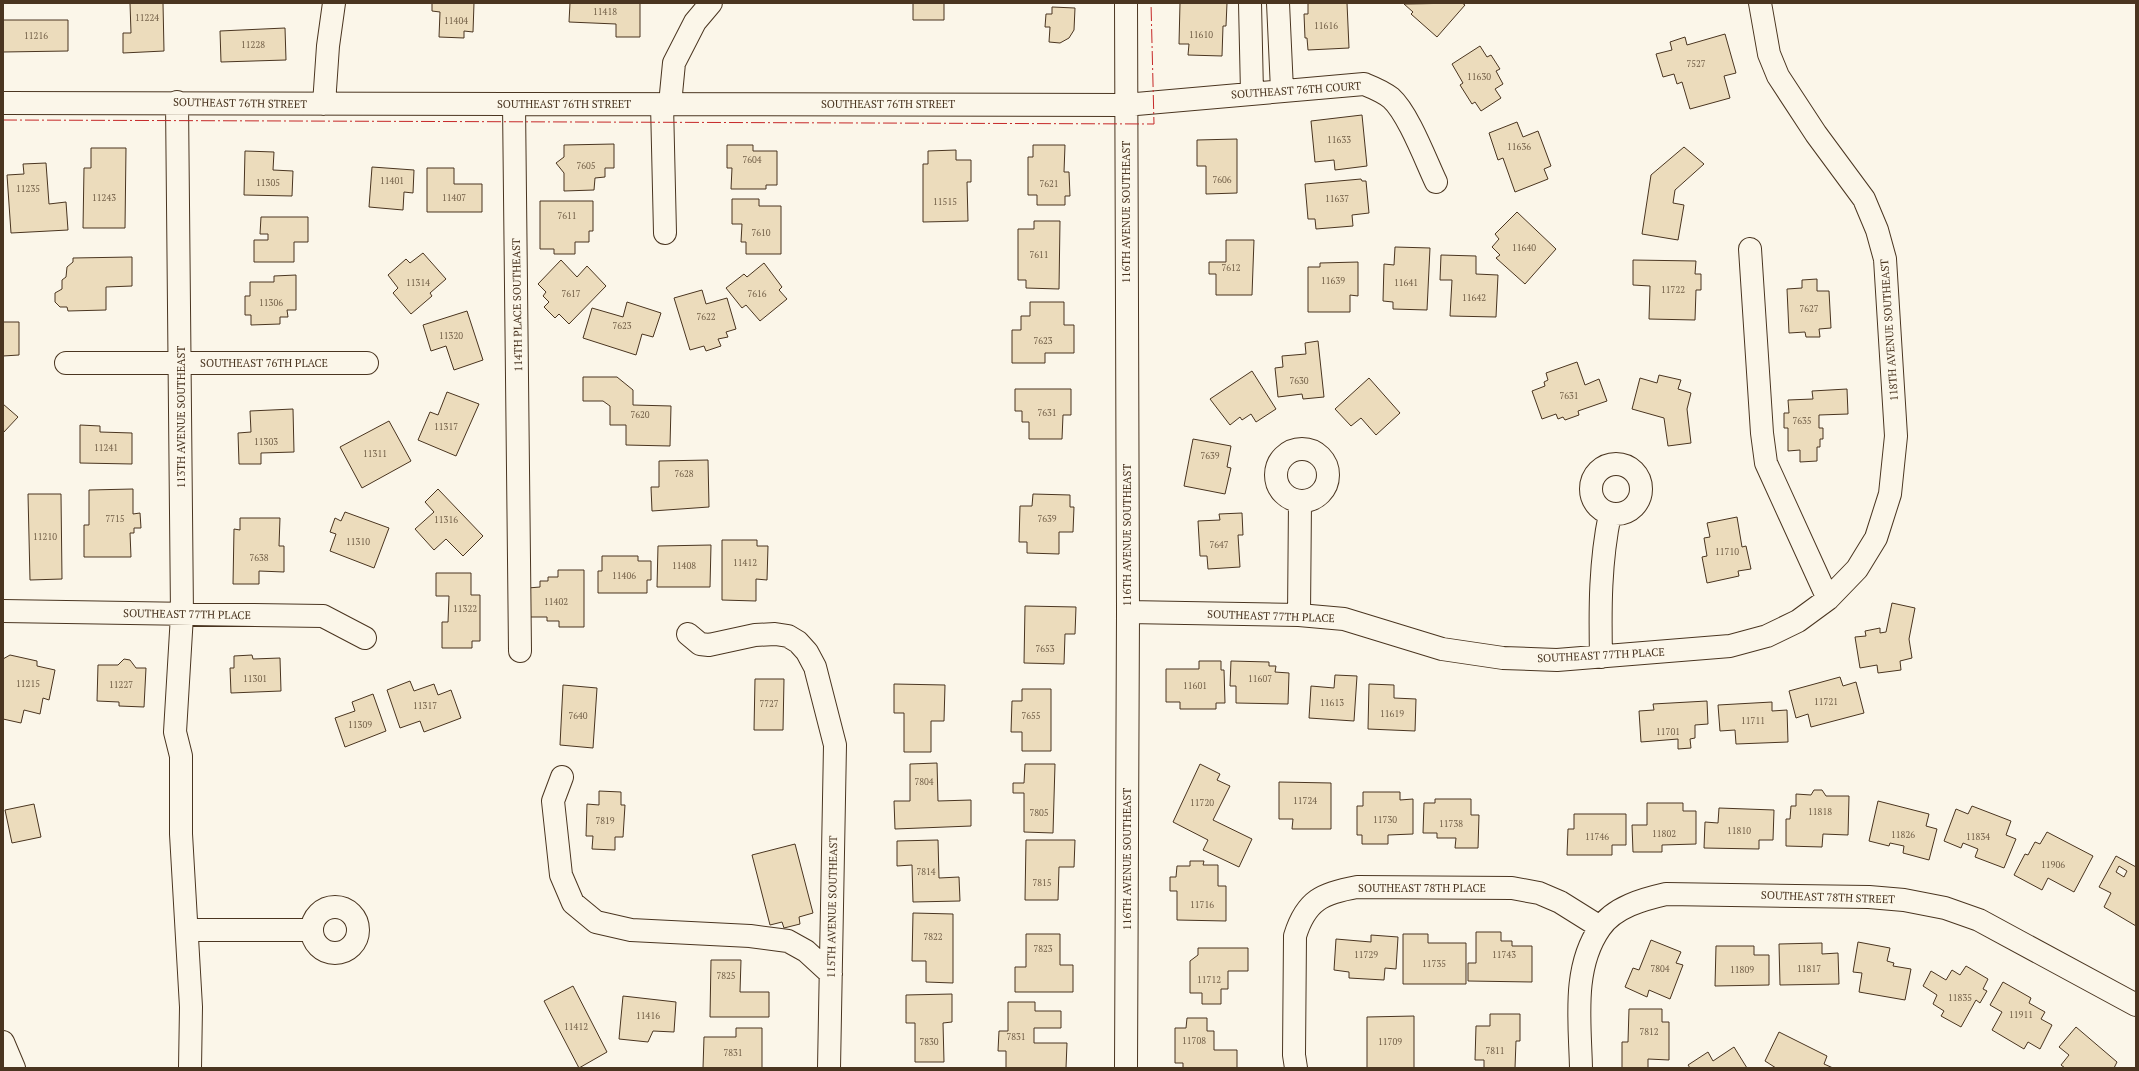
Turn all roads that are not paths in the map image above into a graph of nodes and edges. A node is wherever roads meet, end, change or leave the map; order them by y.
1 (334, 3) edge
2 (710, 3) edge
3 (1126, 3) edge
4 (1250, 3) edge
5 (1278, 3) edge
6 (1760, 3) edge
7 (1282, 90) junction
8 (1252, 93) junction
9 (178, 102) junction
10 (3, 103) edge
11 (324, 104) junction
12 (514, 104) junction
13 (666, 104) junction
14 (1126, 105) junction
15 (1436, 182) dead end
16 (665, 232) dead end
17 (1750, 249) dead end
18 (66, 363) dead end
19 (367, 363) dead end
20 (181, 364) junction
21 (1300, 501) dead end
22 (1610, 514) dead end
23 (1828, 599) junction
24 (3, 611) edge
25 (1128, 612) junction
26 (182, 615) junction
27 (1299, 615) junction
28 (688, 634) dead end
29 (365, 638) dead end
30 (520, 651) dead end
31 (1601, 657) junction
32 (562, 777) dead end
33 (1600, 927) junction
34 (187, 930) junction
35 (312, 930) dead end
36 (831, 974) junction
37 (2136, 1005) edge
38 (3, 1042) edge
39 (14, 1068) edge
40 (190, 1068) edge
41 (829, 1068) edge
42 (1126, 1068) edge
43 (1296, 1068) edge
44 (1581, 1068) edge

1 - 11 street
2 - 13 street
3 - 14 street, 116TH AVENUE SOUTHEAST
4 - 8 street
5 - 7 street
6 - 23 street, 118TH AVENUE SOUTHEAST
7 - 8 street, SOUTHEAST 76TH COURT
7 - 15 street, SOUTHEAST 76TH COURT
8 - 14 street, SOUTHEAST 76TH COURT
9 - 10 street, SOUTHEAST 76TH STREET
9 - 11 street, SOUTHEAST 76TH STREET
9 - 20 street, 113TH AVENUE SOUTHEAST
11 - 12 street, SOUTHEAST 76TH STREET
12 - 13 street, SOUTHEAST 76TH STREET
12 - 30 street, 114TH PLACE SOUTHEAST
13 - 14 street, SOUTHEAST 76TH STREET
13 - 16 street
14 - 25 street, 116TH AVENUE SOUTHEAST
17 - 23 street
18 - 20 street, SOUTHEAST 76TH PLACE
19 - 20 street, SOUTHEAST 76TH PLACE
20 - 26 street, 113TH AVENUE SOUTHEAST
21 - 27 street
22 - 31 street
23 - 31 street, SOUTHEAST 77TH PLACE
24 - 26 street, SOUTHEAST 77TH PLACE
25 - 27 street, SOUTHEAST 77TH PLACE
25 - 42 street, 116TH AVENUE SOUTHEAST
26 - 29 street, SOUTHEAST 77TH PLACE
26 - 34 street, 113TH AVENUE SOUTHEAST
27 - 31 street, SOUTHEAST 77TH PLACE
28 - 36 street, 115TH AVENUE SOUTHEAST
32 - 36 street
33 - 37 street, SOUTHEAST 78TH STREET
33 - 43 street, SOUTHEAST 78TH PLACE
33 - 44 street
34 - 35 street
34 - 40 street, 113TH AVENUE SOUTHEAST
36 - 41 street, 115TH AVENUE SOUTHEAST
38 - 39 street

